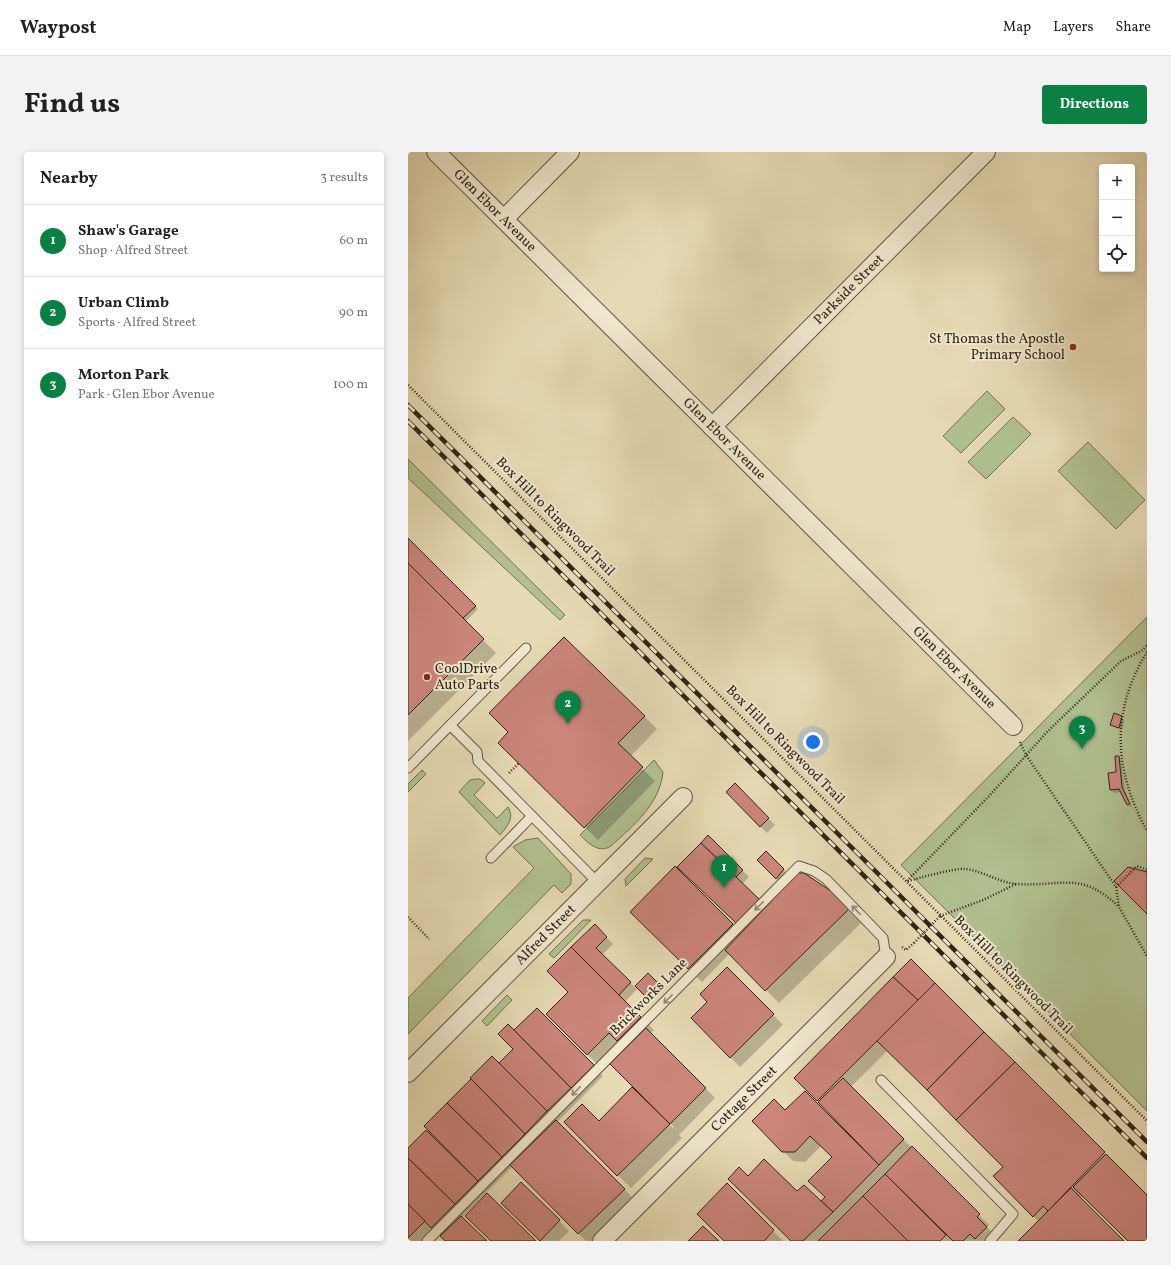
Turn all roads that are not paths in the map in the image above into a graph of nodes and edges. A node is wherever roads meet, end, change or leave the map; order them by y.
1 (436, 152) edge
2 (570, 152) edge
3 (986, 152) edge
4 (504, 219) junction
5 (712, 427) junction
6 (526, 648) dead end
7 (450, 725) junction
8 (1013, 726) road end
9 (408, 768) edge
10 (684, 797) dead end
11 (532, 816) junction
12 (491, 858) dead end
13 (598, 883) junction
14 (886, 957) joint
15 (408, 1073) edge
16 (881, 1080) dead end
17 (427, 1241) edge
18 (602, 1241) edge
19 (990, 1241) edge

1 - 4 street, Glen Ebor Avenue
2 - 4 street
3 - 5 street, Parkside Street
4 - 5 street, Glen Ebor Avenue
5 - 8 street, Glen Ebor Avenue
6 - 7 lane
7 - 9 lane
7 - 11 lane
10 - 13 street, Alfred Street
11 - 12 lane
11 - 13 lane
13 - 15 street, Alfred Street
14 -> 17 lane, Brickworks Lane
14 - 18 street, Cottage Street
16 - 19 lane

